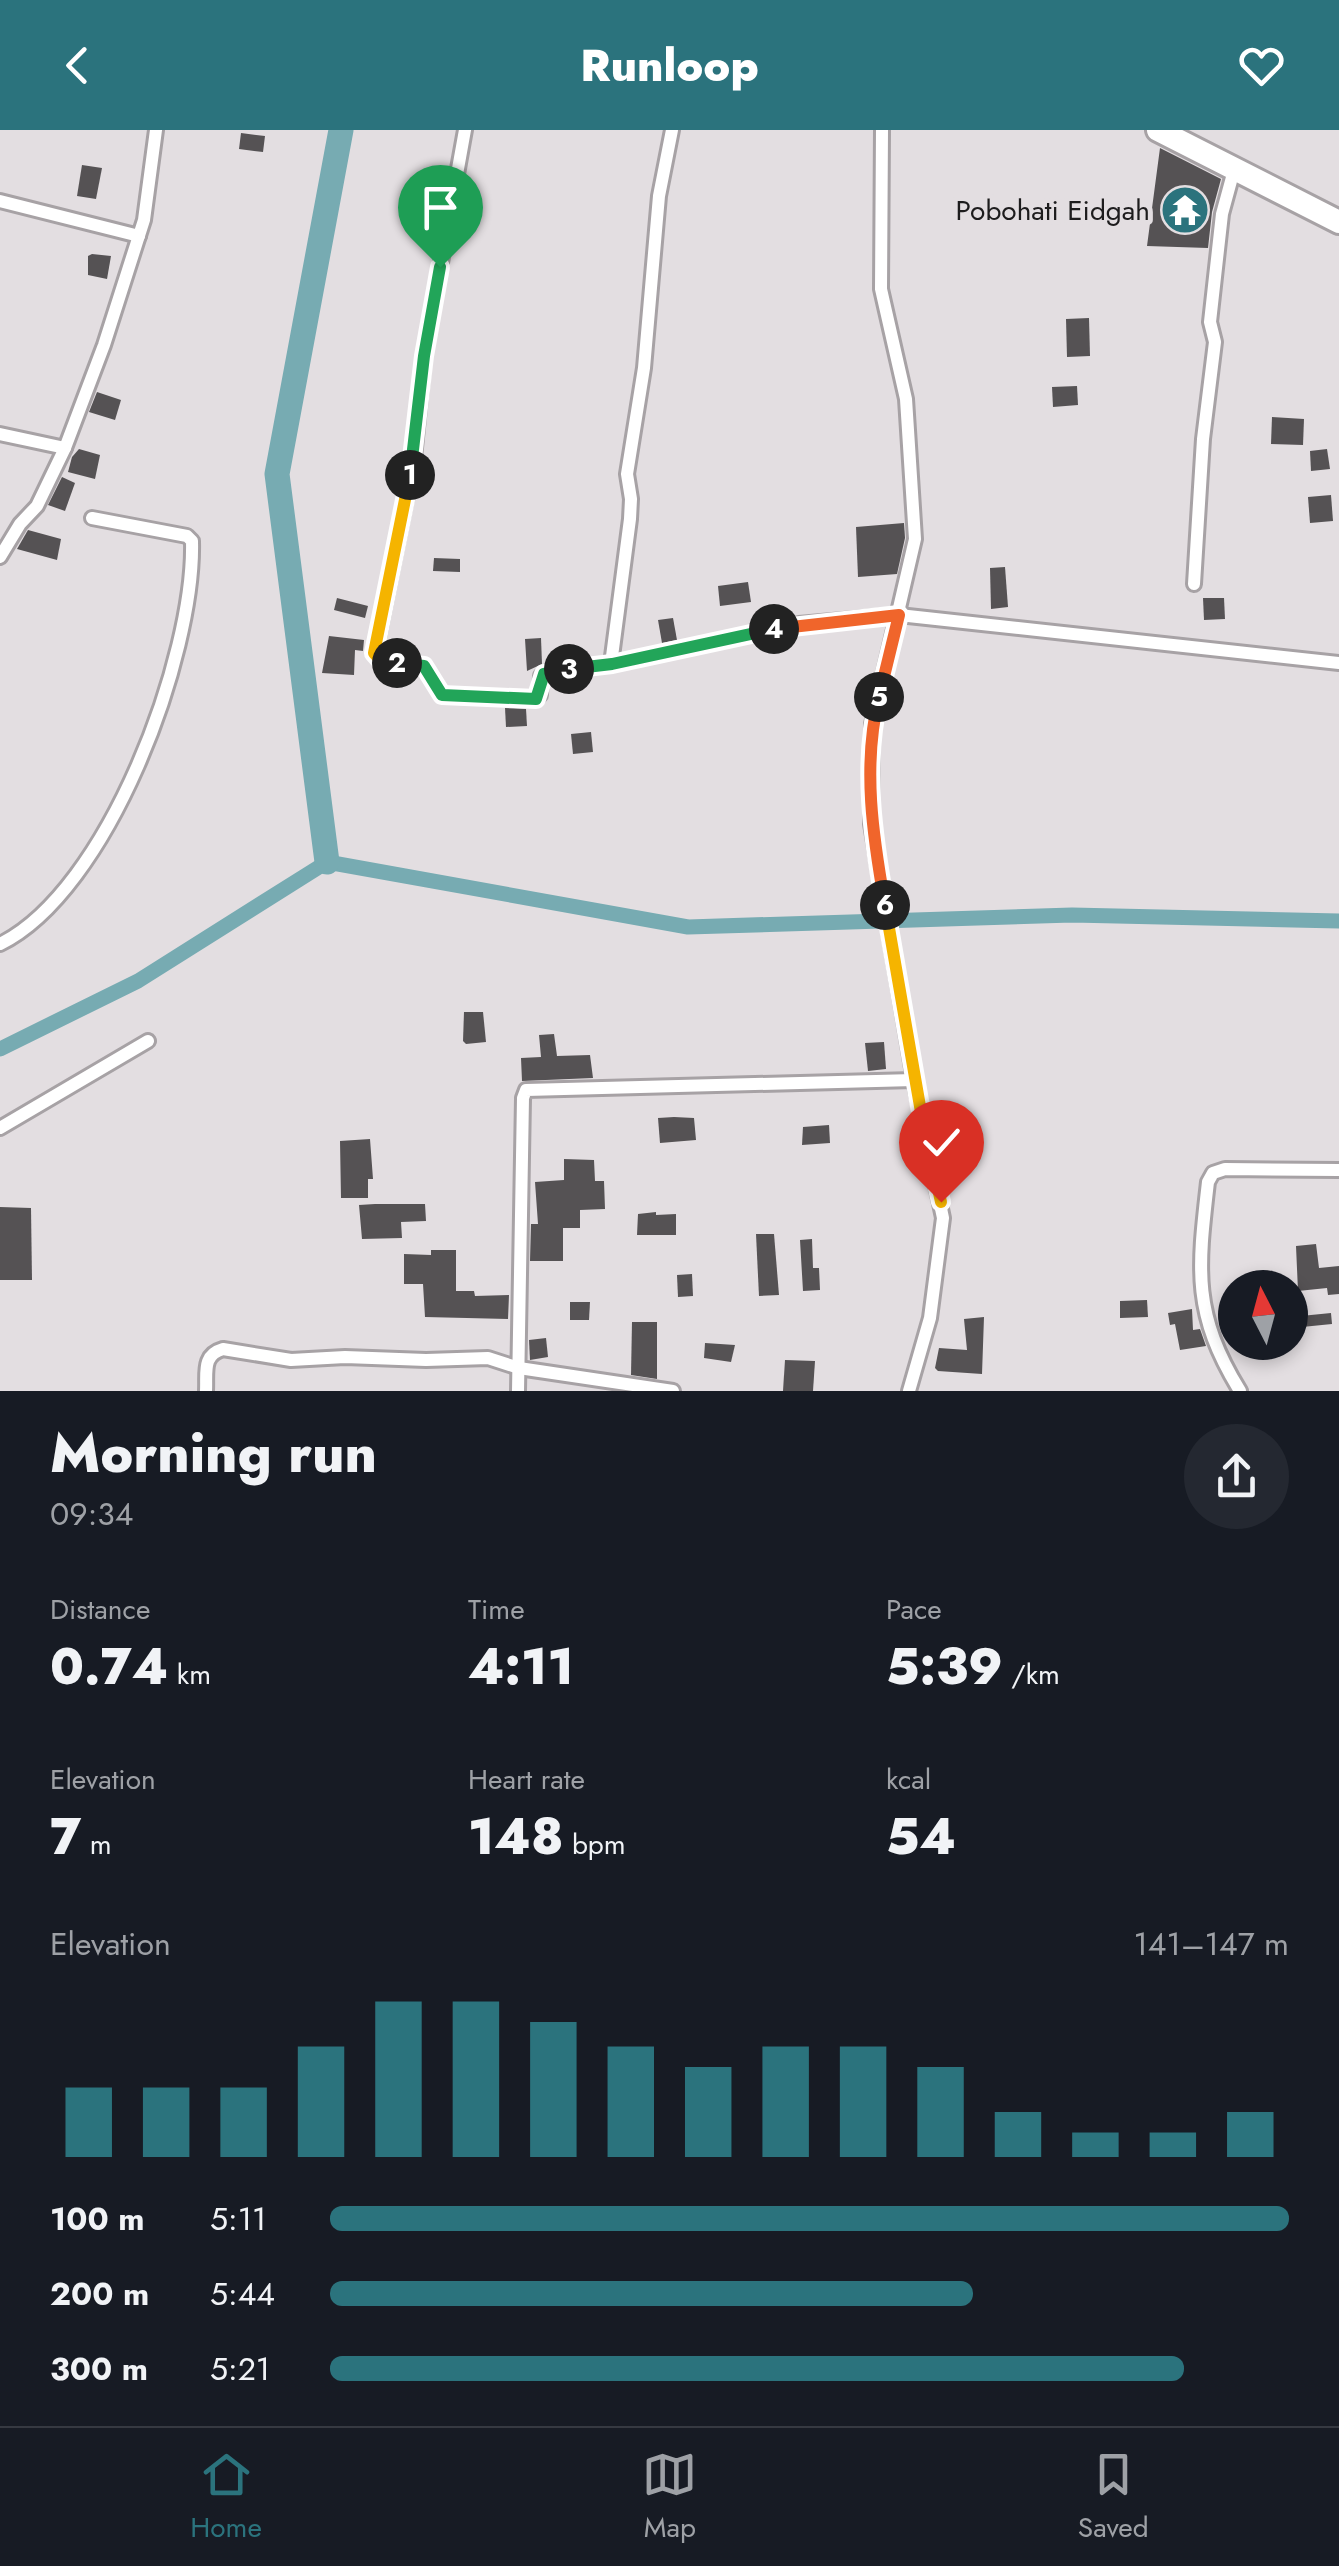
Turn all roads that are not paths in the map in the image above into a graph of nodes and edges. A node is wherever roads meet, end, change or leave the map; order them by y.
1 (156, 130) edge
2 (466, 130) edge
3 (672, 130) edge
4 (882, 130) edge
5 (1158, 130) edge
6 (1234, 170) junction
7 (0, 201) edge
8 (1339, 222) edge
9 (140, 236) junction
10 (0, 434) edge
11 (65, 448) junction
12 (92, 518) dead end
13 (0, 557) edge
14 (1194, 584) dead end
15 (899, 615) junction
16 (1339, 663) edge
17 (612, 664) junction
18 (0, 944) edge
19 (148, 1041) dead end
20 (914, 1080) junction
21 (0, 1128) edge
22 (1339, 1170) edge
23 (519, 1368) junction
24 (206, 1391) edge
25 (518, 1391) edge
26 (673, 1391) edge
27 (909, 1391) edge
28 (1240, 1391) edge

1 - 9 street
2 - 17 street
3 - 17 street
4 - 15 street
5 - 6 highway
6 - 8 highway
6 - 14 street
7 - 9 street
9 - 11 street
10 - 11 street
11 - 13 street
12 - 18 street
15 - 16 street
15 - 17 street
15 - 20 street
19 - 21 street
20 - 23 street
20 - 27 street
22 - 28 street
23 - 24 street
23 - 25 street
23 - 26 street

